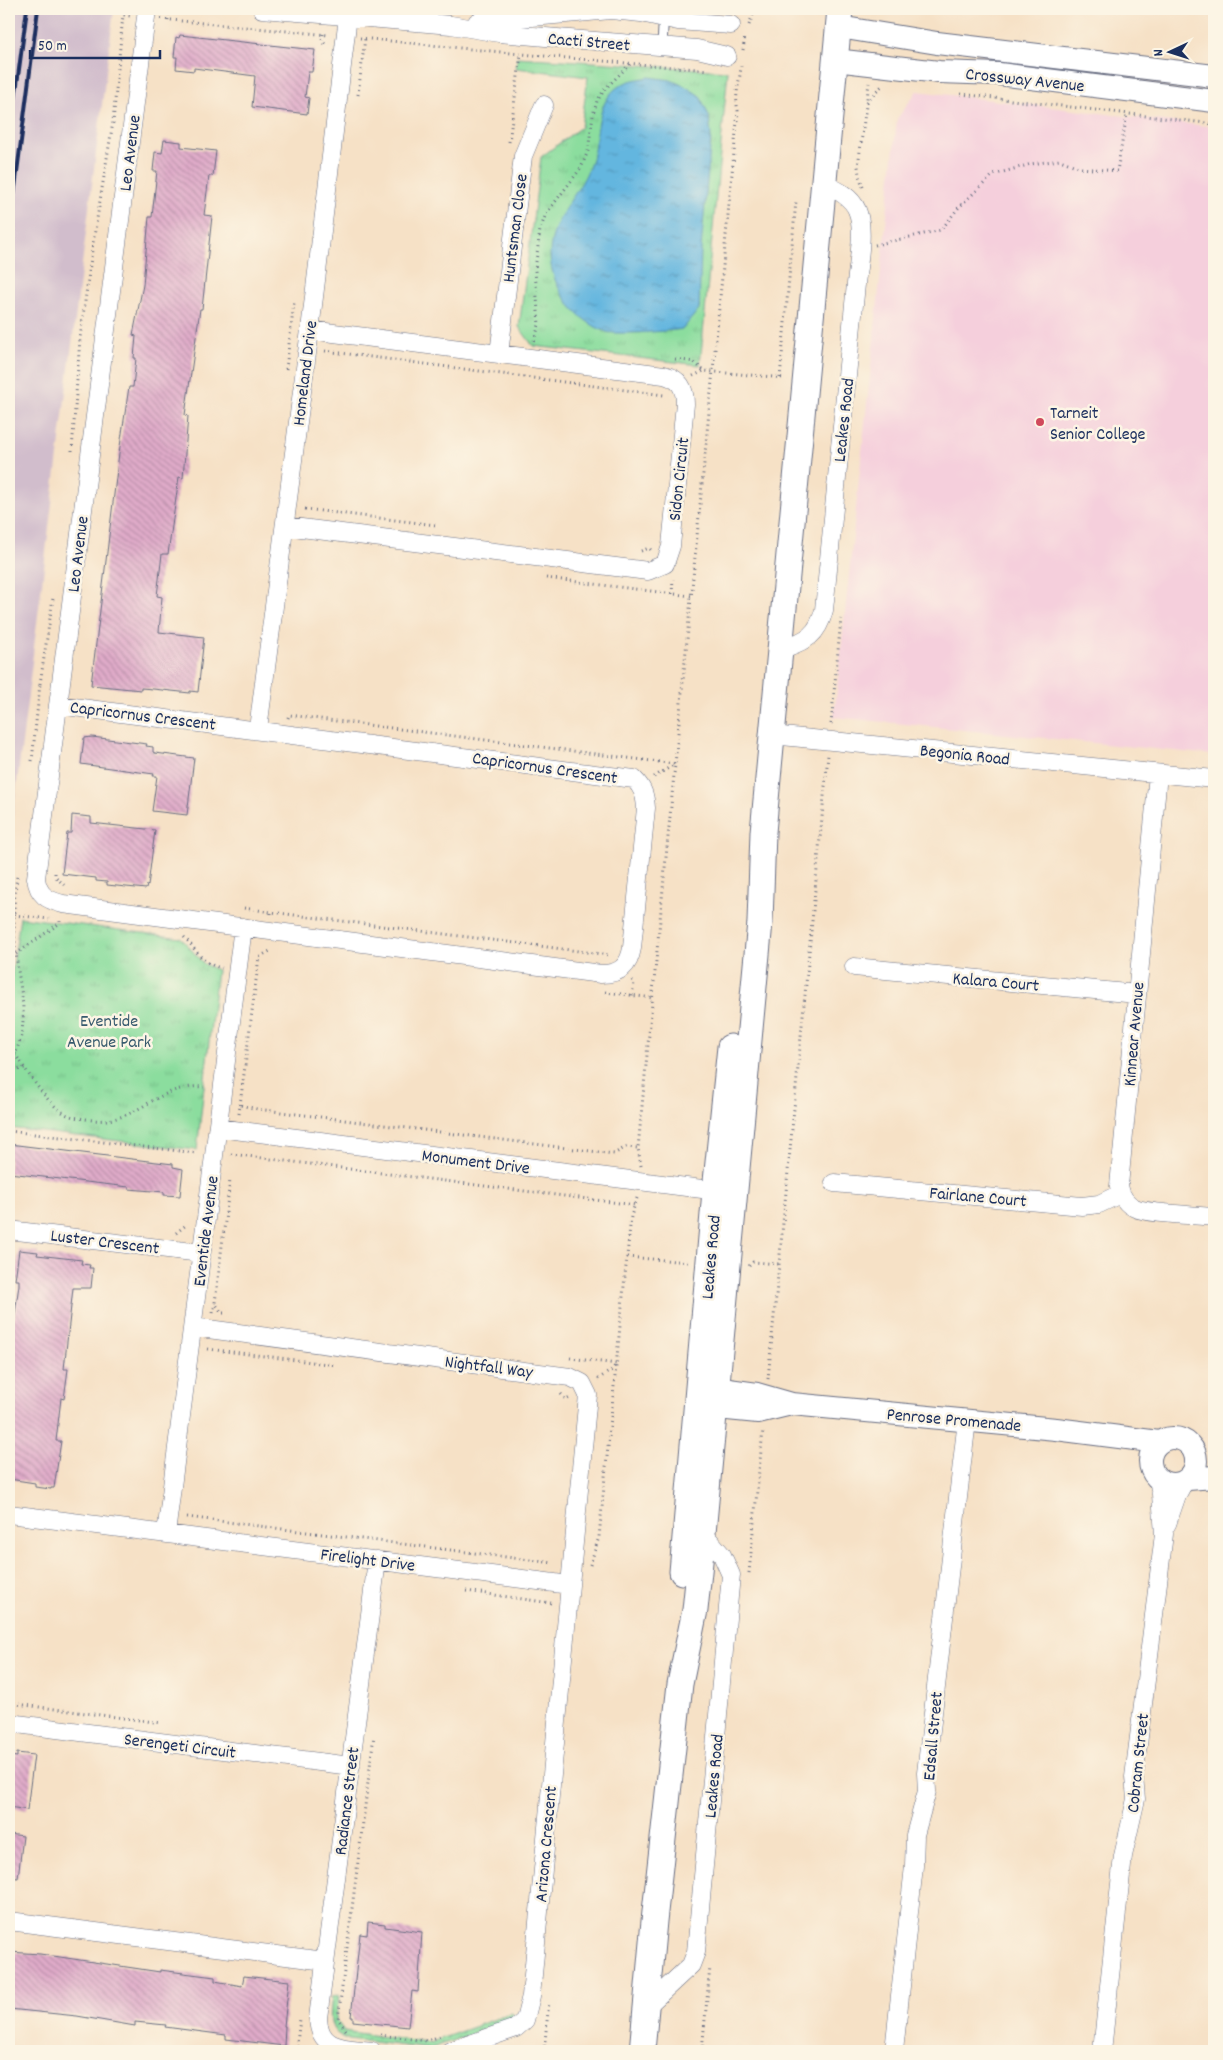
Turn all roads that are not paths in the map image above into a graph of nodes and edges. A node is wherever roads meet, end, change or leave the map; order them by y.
1 (262, 9) edge
2 (590, 10) edge
3 (146, 12) edge
4 (664, 13) edge
5 (348, 16) junction
6 (839, 18) edge
7 (451, 25) junction
8 (731, 25) dead end
9 (588, 41) junction
10 (662, 47) junction
11 (835, 60) junction
12 (736, 62) road end
13 (1214, 76) edge
14 (1214, 101) edge
15 (544, 105) dead end
16 (823, 184) junction
17 (310, 330) junction
18 (499, 354) junction
19 (284, 526) junction
20 (780, 650) junction
21 (58, 705) junction
22 (258, 729) junction
23 (772, 735) junction
24 (1158, 774) junction
25 (1214, 779) edge
26 (243, 927) junction
27 (854, 967) dead end
28 (1137, 994) junction
29 (218, 1128) junction
30 (834, 1183) dead end
31 (725, 1192) junction
32 (1120, 1194) junction
33 (1214, 1217) edge
34 (9, 1230) edge
35 (202, 1253) junction
36 (193, 1327) junction
37 (707, 1397) junction
38 (967, 1420) junction
39 (1116, 1438) junction
40 (1159, 1442) junction
41 (1194, 1452) junction
42 (1214, 1463) edge
43 (1154, 1473) junction
44 (1214, 1478) edge
45 (1186, 1480) junction
46 (9, 1514) edge
47 (703, 1533) junction
48 (166, 1534) junction
49 (1164, 1534) junction
50 (377, 1560) junction
51 (570, 1585) junction
52 (680, 1684) junction
53 (9, 1723) edge
54 (350, 1766) junction
55 (9, 1921) edge
56 (325, 1961) junction
57 (646, 2007) junction
58 (372, 2051) edge
59 (450, 2051) edge
60 (642, 2051) edge
61 (894, 2051) edge
62 (1102, 2051) edge

1 - 5 street, Cacti Street
2 - 4 street, Cacti Street
2 - 7 street, Cacti Street
2 - 9 street
3 - 21 street, Leo Avenue
4 - 8 street, Cacti Street
4 - 10 lane
5 - 7 street, Cacti Street
5 - 17 street, Homeland Drive
6 - 11 main road, Leakes Road
6 - 13 street, Crossway Avenue
7 - 9 street, Cacti Street
9 - 10 street, Cacti Street
10 - 12 street, Cacti Street
11 - 14 street, Crossway Avenue
11 - 16 main road, Leakes Road
15 - 18 street, Huntsman Close
16 - 20 main road, Leakes Road
16 - 20 street, Leakes Road
17 - 18 street, Sidon Circuit
17 - 19 street, Homeland Drive
18 - 19 street, Sidon Circuit
19 - 22 street, Homeland Drive
20 - 23 main road, Leakes Road
21 - 22 street, Capricornus Crescent
21 - 26 street, Leo Avenue
22 - 26 street, Capricornus Crescent
23 - 24 street, Begonia Road
23 - 31 main road, Leakes Road
24 - 25 street, Begonia Road
24 - 28 street, Kinnear Avenue
26 - 29 street, Eventide Avenue
27 - 28 street, Kalara Court
28 - 32 street, Kinnear Avenue
29 - 31 street, Monument Drive
29 - 35 street, Eventide Avenue
30 - 32 street, Fairlane Court
31 - 37 main road, Leakes Road
32 - 33 street
34 - 35 street, Luster Crescent
35 - 36 street, Eventide Avenue
36 - 48 street, Eventide Avenue
36 - 51 street, Nightfall Way
37 - 38 street, Penrose Promenade
37 - 47 main road, Leakes Road
37 - 52 main road, Leakes Road
38 - 39 street, Penrose Promenade
38 - 61 street, Edsall Street
39 - 40 street, Penrose Promenade
39 - 43 street, Penrose Promenade
40 - 41 street
40 - 43 street
41 - 42 street
41 - 45 street
43 - 45 street
43 - 49 street, Cobram Street
44 - 45 street
45 - 49 street, Cobram Street
46 - 48 street
47 - 52 main road, Leakes Road
47 - 57 street, Leakes Road
48 - 50 street, Firelight Drive
49 - 62 street, Cobram Street
50 - 51 street, Firelight Drive
50 - 54 street, Radiance Street
51 - 59 street, Arizona Crescent
52 - 57 main road, Leakes Road
53 - 54 street, Serengeti Circuit
54 - 56 street, Radiance Street
55 - 56 street
56 - 58 street, Radiance Street
57 - 60 main road, Leakes Road

